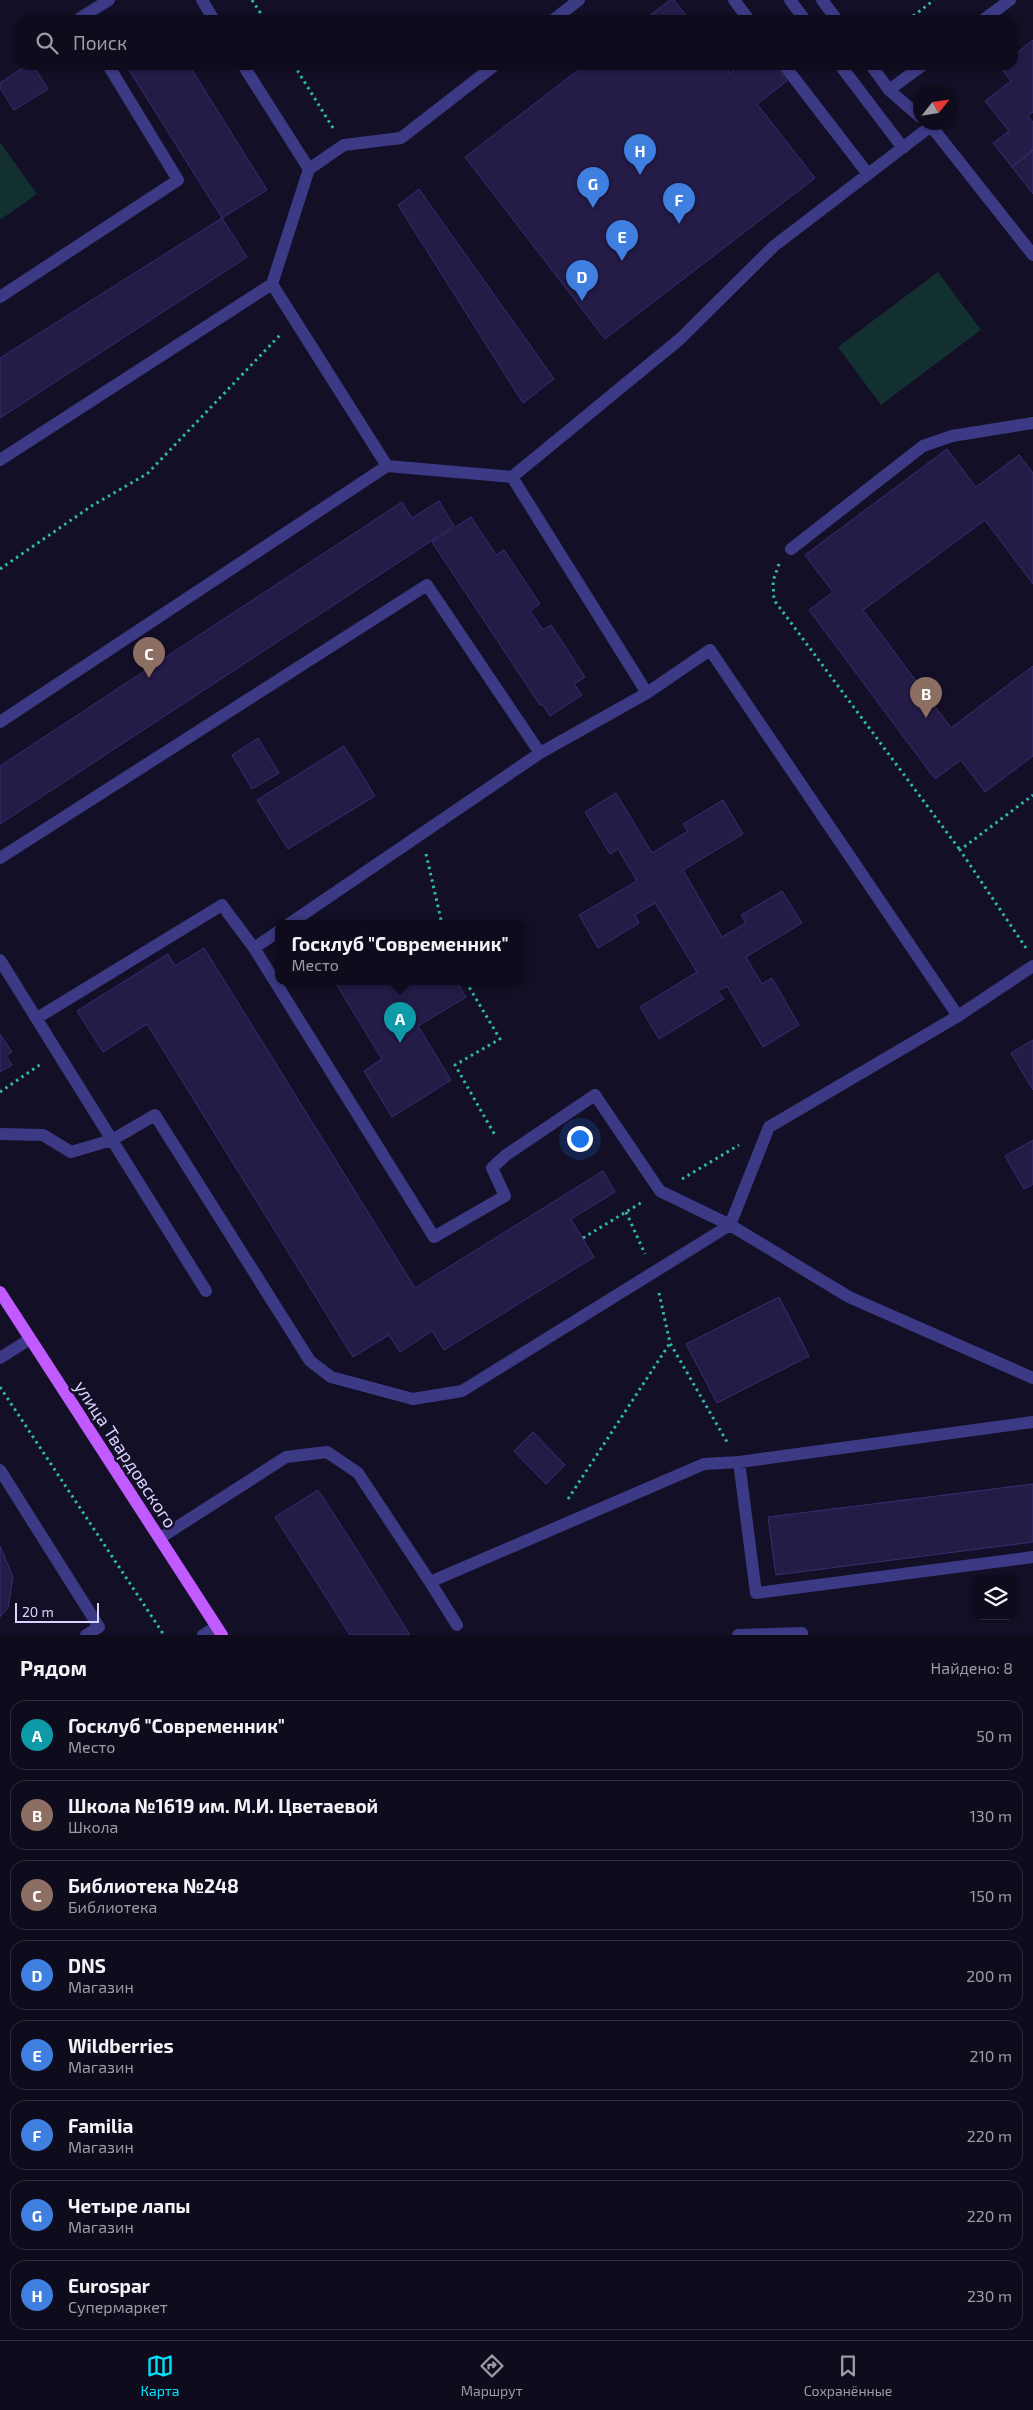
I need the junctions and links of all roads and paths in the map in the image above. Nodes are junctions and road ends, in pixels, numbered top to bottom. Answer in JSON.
{"nodes":[{"id":1,"x":108,"y":0,"type":"edge"},
{"id":2,"x":202,"y":0,"type":"edge"},
{"id":3,"x":252,"y":0,"type":"edge"},
{"id":4,"x":579,"y":0,"type":"edge"},
{"id":5,"x":734,"y":0,"type":"edge"},
{"id":6,"x":790,"y":0,"type":"edge"},
{"id":7,"x":822,"y":0,"type":"edge"},
{"id":8,"x":934,"y":0,"type":"edge"},
{"id":9,"x":1010,"y":0,"type":"edge"},
{"id":10,"x":85,"y":15,"type":"edge"},
{"id":11,"x":211,"y":15,"type":"edge"},
{"id":12,"x":262,"y":15,"type":"edge"},
{"id":13,"x":560,"y":15,"type":"edge"},
{"id":14,"x":745,"y":15,"type":"edge"},
{"id":15,"x":801,"y":15,"type":"edge"},
{"id":16,"x":833,"y":15,"type":"edge"},
{"id":17,"x":914,"y":15,"type":"edge"},
{"id":18,"x":990,"y":15,"type":"edge"},
{"id":19,"x":111,"y":70,"type":"edge"},
{"id":20,"x":246,"y":70,"type":"edge"},
{"id":21,"x":297,"y":70,"type":"edge"},
{"id":22,"x":489,"y":70,"type":"edge"},
{"id":23,"x":788,"y":70,"type":"edge"},
{"id":24,"x":844,"y":70,"type":"edge"},
{"id":25,"x":875,"y":70,"type":"edge"},
{"id":26,"x":916,"y":70,"type":"edge"},
{"id":27,"x":889,"y":90,"type":"junction"},
{"id":28,"x":913,"y":111,"type":"edge"},
{"id":29,"x":922,"y":130,"type":"edge"},
{"id":30,"x":934,"y":130,"type":"edge"},
{"id":31,"x":344,"y":145,"type":"junction"},
{"id":32,"x":903,"y":148,"type":"junction"},
{"id":33,"x":309,"y":169,"type":"junction"},
{"id":34,"x":868,"y":174,"type":"junction"},
{"id":35,"x":1033,"y":256,"type":"edge"},
{"id":36,"x":272,"y":284,"type":"junction"},
{"id":37,"x":0,"y":297,"type":"edge"},
{"id":38,"x":294,"y":320,"type":"junction"},
{"id":39,"x":1033,"y":423,"type":"edge"},
{"id":40,"x":0,"y":460,"type":"edge"},
{"id":41,"x":387,"y":466,"type":"junction"},
{"id":42,"x":512,"y":477,"type":"junction"},
{"id":43,"x":790,"y":549,"type":"joint"},
{"id":44,"x":0,"y":569,"type":"edge"},
{"id":45,"x":647,"y":693,"type":"junction"},
{"id":46,"x":0,"y":722,"type":"edge"},
{"id":47,"x":540,"y":754,"type":"junction"},
{"id":48,"x":1033,"y":795,"type":"edge"},
{"id":49,"x":422,"y":834,"type":"junction"},
{"id":50,"x":960,"y":850,"type":"junction"},
{"id":51,"x":0,"y":858,"type":"edge"},
{"id":52,"x":295,"y":920,"type":"edge"},
{"id":53,"x":441,"y":920,"type":"edge"},
{"id":54,"x":275,"y":934,"type":"edge"},
{"id":55,"x":254,"y":948,"type":"junction"},
{"id":56,"x":1029,"y":953,"type":"dead end"},
{"id":57,"x":0,"y":960,"type":"edge"},
{"id":58,"x":1033,"y":966,"type":"edge"},
{"id":59,"x":275,"y":982,"type":"edge"},
{"id":60,"x":277,"y":985,"type":"edge"},
{"id":61,"x":468,"y":985,"type":"edge"},
{"id":62,"x":958,"y":1016,"type":"junction"},
{"id":63,"x":37,"y":1018,"type":"junction"},
{"id":64,"x":58,"y":1053,"type":"junction"},
{"id":65,"x":0,"y":1092,"type":"edge"},
{"id":66,"x":769,"y":1127,"type":"junction"},
{"id":67,"x":0,"y":1134,"type":"edge"},
{"id":68,"x":112,"y":1140,"type":"junction"},
{"id":69,"x":506,"y":1155,"type":"junction"},
{"id":70,"x":660,"y":1191,"type":"junction"},
{"id":71,"x":626,"y":1212,"type":"junction"},
{"id":72,"x":730,"y":1225,"type":"junction"},
{"id":73,"x":582,"y":1238,"type":"dead end"},
{"id":74,"x":654,"y":1273,"type":"junction"},
{"id":75,"x":206,"y":1291,"type":"dead end"},
{"id":76,"x":0,"y":1292,"type":"edge"},
{"id":77,"x":30,"y":1339,"type":"junction"},
{"id":78,"x":670,"y":1343,"type":"junction"},
{"id":79,"x":0,"y":1358,"type":"edge"},
{"id":80,"x":1033,"y":1378,"type":"edge"},
{"id":81,"x":0,"y":1388,"type":"edge"},
{"id":82,"x":1033,"y":1422,"type":"edge"},
{"id":83,"x":739,"y":1462,"type":"junction"},
{"id":84,"x":0,"y":1470,"type":"edge"},
{"id":85,"x":547,"y":1532,"type":"junction"},
{"id":86,"x":160,"y":1538,"type":"junction"},
{"id":87,"x":1033,"y":1557,"type":"edge"},
{"id":88,"x":430,"y":1582,"type":"junction"},
{"id":89,"x":457,"y":1625,"type":"dead end"},
{"id":90,"x":219,"y":1631,"type":"edge"},
{"id":91,"x":86,"y":1635,"type":"edge"},
{"id":92,"x":164,"y":1635,"type":"edge"},
{"id":93,"x":203,"y":1635,"type":"edge"},
{"id":94,"x":738,"y":1635,"type":"edge"},
{"id":95,"x":802,"y":1635,"type":"edge"}],
"edges":[{"from":1,"to":10,"type":"lane"},
{"from":2,"to":11,"type":"lane"},
{"from":3,"to":12,"type":"path"},
{"from":4,"to":13,"type":"lane"},
{"from":5,"to":14,"type":"lane"},
{"from":6,"to":15,"type":"lane"},
{"from":7,"to":16,"type":"lane"},
{"from":8,"to":17,"type":"path"},
{"from":9,"to":18,"type":"lane"},
{"from":19,"to":37,"type":"lane"},
{"from":20,"to":33,"type":"lane"},
{"from":21,"to":31,"type":"path"},
{"from":22,"to":31,"type":"lane"},
{"from":23,"to":34,"type":"lane"},
{"from":24,"to":32,"type":"lane"},
{"from":25,"to":27,"type":"lane"},
{"from":26,"to":27,"type":"lane"},
{"from":27,"to":28,"type":"lane"},
{"from":29,"to":32,"type":"lane"},
{"from":30,"to":35,"type":"lane"},
{"from":31,"to":33,"type":"lane"},
{"from":32,"to":34,"type":"lane"},
{"from":33,"to":36,"type":"lane"},
{"from":34,"to":42,"type":"lane"},
{"from":36,"to":38,"type":"lane"},
{"from":36,"to":40,"type":"lane"},
{"from":38,"to":41,"type":"lane"},
{"from":38,"to":44,"type":"path"},
{"from":39,"to":43,"type":"lane"},
{"from":41,"to":42,"type":"lane"},
{"from":41,"to":46,"type":"lane"},
{"from":42,"to":45,"type":"lane"},
{"from":43,"to":50,"type":"path"},
{"from":45,"to":47,"type":"lane"},
{"from":45,"to":62,"type":"lane"},
{"from":47,"to":49,"type":"lane"},
{"from":47,"to":51,"type":"lane"},
{"from":48,"to":50,"type":"path"},
{"from":49,"to":52,"type":"lane"},
{"from":49,"to":53,"type":"path"},
{"from":50,"to":56,"type":"path"},
{"from":54,"to":55,"type":"lane"},
{"from":55,"to":59,"type":"lane"},
{"from":55,"to":63,"type":"lane"},
{"from":57,"to":63,"type":"lane"},
{"from":58,"to":62,"type":"lane"},
{"from":60,"to":69,"type":"lane"},
{"from":61,"to":69,"type":"path"},
{"from":62,"to":66,"type":"lane"},
{"from":63,"to":64,"type":"lane"},
{"from":64,"to":65,"type":"path"},
{"from":64,"to":68,"type":"lane"},
{"from":66,"to":70,"type":"path"},
{"from":66,"to":72,"type":"lane"},
{"from":67,"to":68,"type":"lane"},
{"from":68,"to":74,"type":"lane"},
{"from":68,"to":75,"type":"lane"},
{"from":69,"to":70,"type":"lane"},
{"from":70,"to":71,"type":"path"},
{"from":70,"to":72,"type":"lane"},
{"from":71,"to":73,"type":"path"},
{"from":71,"to":74,"type":"path"},
{"from":72,"to":74,"type":"lane"},
{"from":72,"to":80,"type":"lane"},
{"from":74,"to":78,"type":"path"},
{"from":76,"to":77,"type":"main road","name":"улица Твардовского"},
{"from":77,"to":79,"type":"lane"},
{"from":77,"to":86,"type":"main road","name":"улица Твардовского"},
{"from":78,"to":83,"type":"path"},
{"from":78,"to":85,"type":"path"},
{"from":81,"to":92,"type":"path"},
{"from":82,"to":83,"type":"lane"},
{"from":83,"to":85,"type":"lane"},
{"from":83,"to":87,"type":"lane"},
{"from":84,"to":91,"type":"lane"},
{"from":85,"to":88,"type":"lane"},
{"from":86,"to":88,"type":"lane"},
{"from":86,"to":90,"type":"main road","name":"улица Твардовского"},
{"from":88,"to":89,"type":"lane"},
{"from":90,"to":93,"type":"lane"},
{"from":94,"to":95,"type":"lane"}]}
